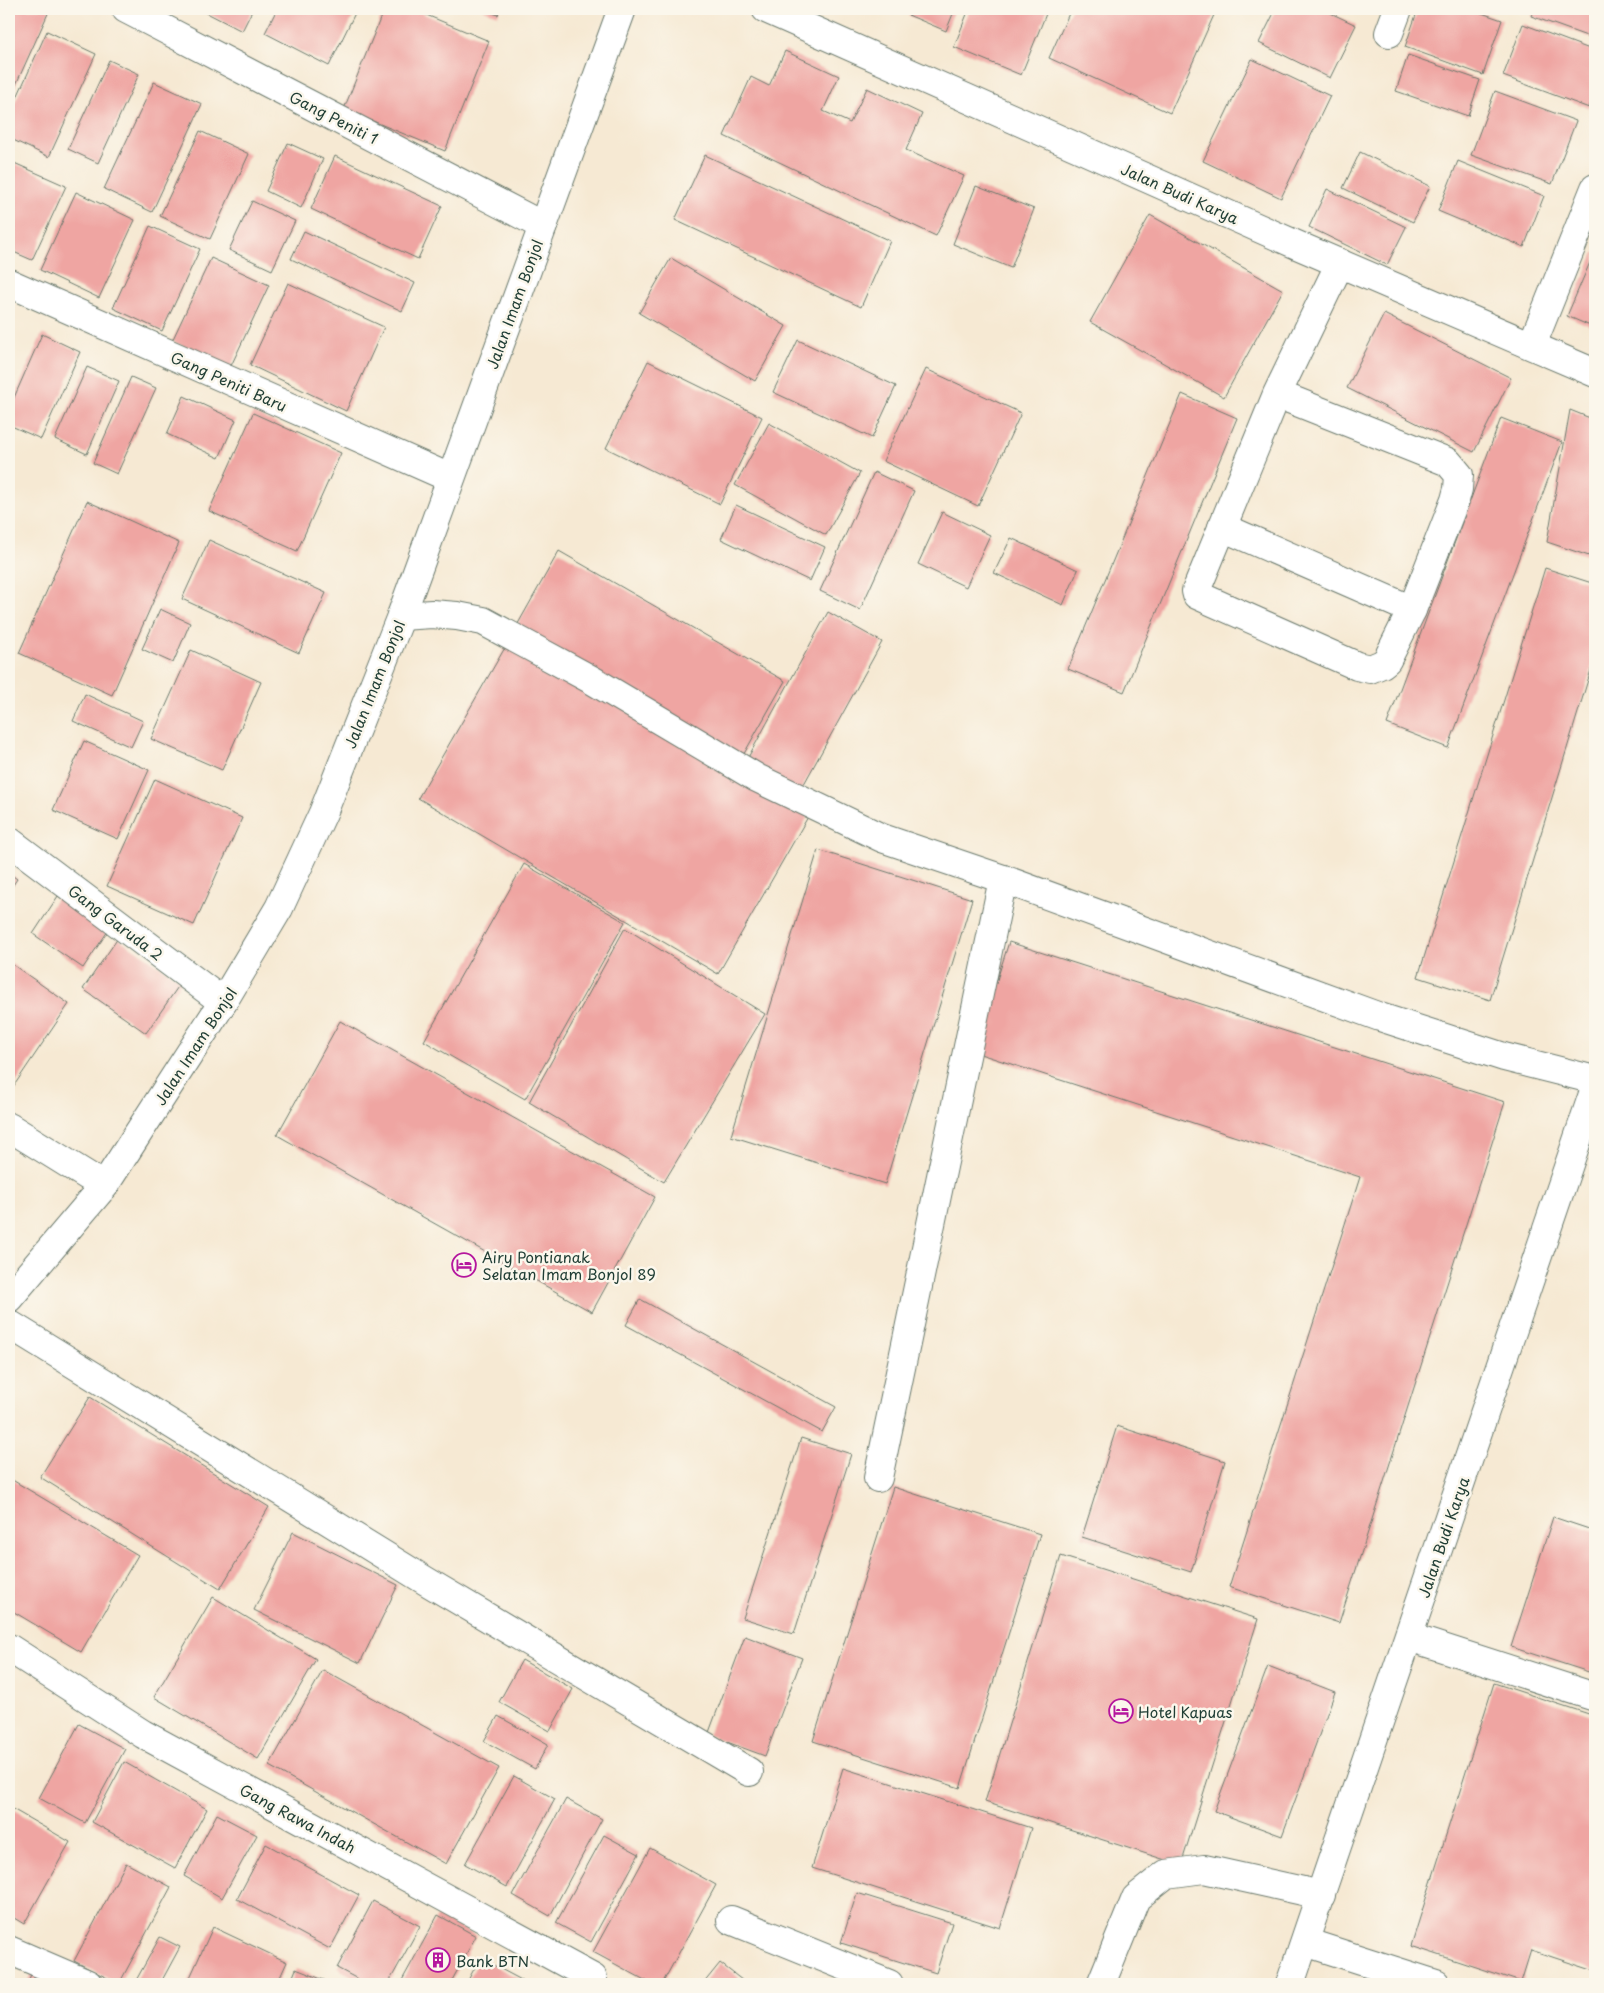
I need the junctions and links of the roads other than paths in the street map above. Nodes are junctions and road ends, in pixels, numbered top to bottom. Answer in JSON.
{"nodes":[{"id":1,"x":126,"y":9,"type":"edge"},
{"id":2,"x":622,"y":9,"type":"edge"},
{"id":3,"x":766,"y":9,"type":"edge"},
{"id":4,"x":1595,"y":188,"type":"edge"},
{"id":5,"x":543,"y":226,"type":"junction"},
{"id":6,"x":1340,"y":263,"type":"junction"},
{"id":7,"x":9,"y":283,"type":"edge"},
{"id":8,"x":1532,"y":345,"type":"junction"},
{"id":9,"x":1595,"y":373,"type":"edge"},
{"id":10,"x":1277,"y":394,"type":"junction"},
{"id":11,"x":450,"y":478,"type":"junction"},
{"id":12,"x":1222,"y":526,"type":"junction"},
{"id":13,"x":1412,"y":610,"type":"junction"},
{"id":14,"x":401,"y":616,"type":"junction"},
{"id":15,"x":9,"y":841,"type":"edge"},
{"id":16,"x":1003,"y":879,"type":"junction"},
{"id":17,"x":223,"y":1002,"type":"junction"},
{"id":18,"x":1595,"y":1080,"type":"edge"},
{"id":19,"x":1595,"y":1088,"type":"edge"},
{"id":20,"x":9,"y":1127,"type":"edge"},
{"id":21,"x":104,"y":1186,"type":"junction"},
{"id":22,"x":9,"y":1298,"type":"edge"},
{"id":23,"x":9,"y":1324,"type":"edge"},
{"id":24,"x":878,"y":1478,"type":"dead end"},
{"id":25,"x":1409,"y":1637,"type":"junction"},
{"id":26,"x":9,"y":1648,"type":"edge"},
{"id":27,"x":1595,"y":1697,"type":"edge"},
{"id":28,"x":749,"y":1772,"type":"dead end"},
{"id":29,"x":1321,"y":1895,"type":"junction"},
{"id":30,"x":732,"y":1920,"type":"dead end"},
{"id":31,"x":1305,"y":1942,"type":"junction"},
{"id":32,"x":9,"y":1950,"type":"edge"},
{"id":33,"x":593,"y":1978,"type":"dead end"},
{"id":34,"x":88,"y":1984,"type":"edge"},
{"id":35,"x":889,"y":1984,"type":"edge"},
{"id":36,"x":1101,"y":1984,"type":"edge"},
{"id":37,"x":1290,"y":1984,"type":"edge"},
{"id":38,"x":1436,"y":1984,"type":"edge"}],
"edges":[{"from":1,"to":5,"type":"street","name":"Gang Peniti 1"},
{"from":2,"to":5,"type":"street","name":"Jalan Imam Bonjol"},
{"from":3,"to":6,"type":"street","name":"Jalan Budi Karya"},
{"from":4,"to":8,"type":"street"},
{"from":5,"to":11,"type":"street","name":"Jalan Imam Bonjol"},
{"from":6,"to":8,"type":"street","name":"Jalan Budi Karya"},
{"from":6,"to":10,"type":"street"},
{"from":7,"to":11,"type":"street","name":"Gang Peniti Baru"},
{"from":8,"to":9,"type":"street","name":"Jalan Budi Karya"},
{"from":10,"to":12,"type":"street"},
{"from":10,"to":13,"type":"street"},
{"from":11,"to":14,"type":"street","name":"Jalan Imam Bonjol"},
{"from":12,"to":13,"type":"street"},
{"from":12,"to":13,"type":"street"},
{"from":14,"to":16,"type":"street"},
{"from":14,"to":17,"type":"street","name":"Jalan Imam Bonjol"},
{"from":15,"to":17,"type":"street","name":"Gang Garuda 2"},
{"from":16,"to":18,"type":"street"},
{"from":16,"to":24,"type":"street"},
{"from":17,"to":21,"type":"street","name":"Jalan Imam Bonjol"},
{"from":19,"to":25,"type":"street","name":"Jalan Budi Karya"},
{"from":20,"to":21,"type":"street"},
{"from":21,"to":22,"type":"street","name":"Jalan Imam Bonjol"},
{"from":23,"to":28,"type":"street"},
{"from":25,"to":27,"type":"street"},
{"from":25,"to":29,"type":"street","name":"Jalan Budi Karya"},
{"from":26,"to":33,"type":"street","name":"Gang Rawa Indah"},
{"from":29,"to":31,"type":"street","name":"Jalan Budi Karya"},
{"from":29,"to":36,"type":"street"},
{"from":30,"to":35,"type":"street"},
{"from":31,"to":37,"type":"street","name":"Jalan Budi Karya"},
{"from":31,"to":38,"type":"street"},
{"from":32,"to":34,"type":"street"}]}
